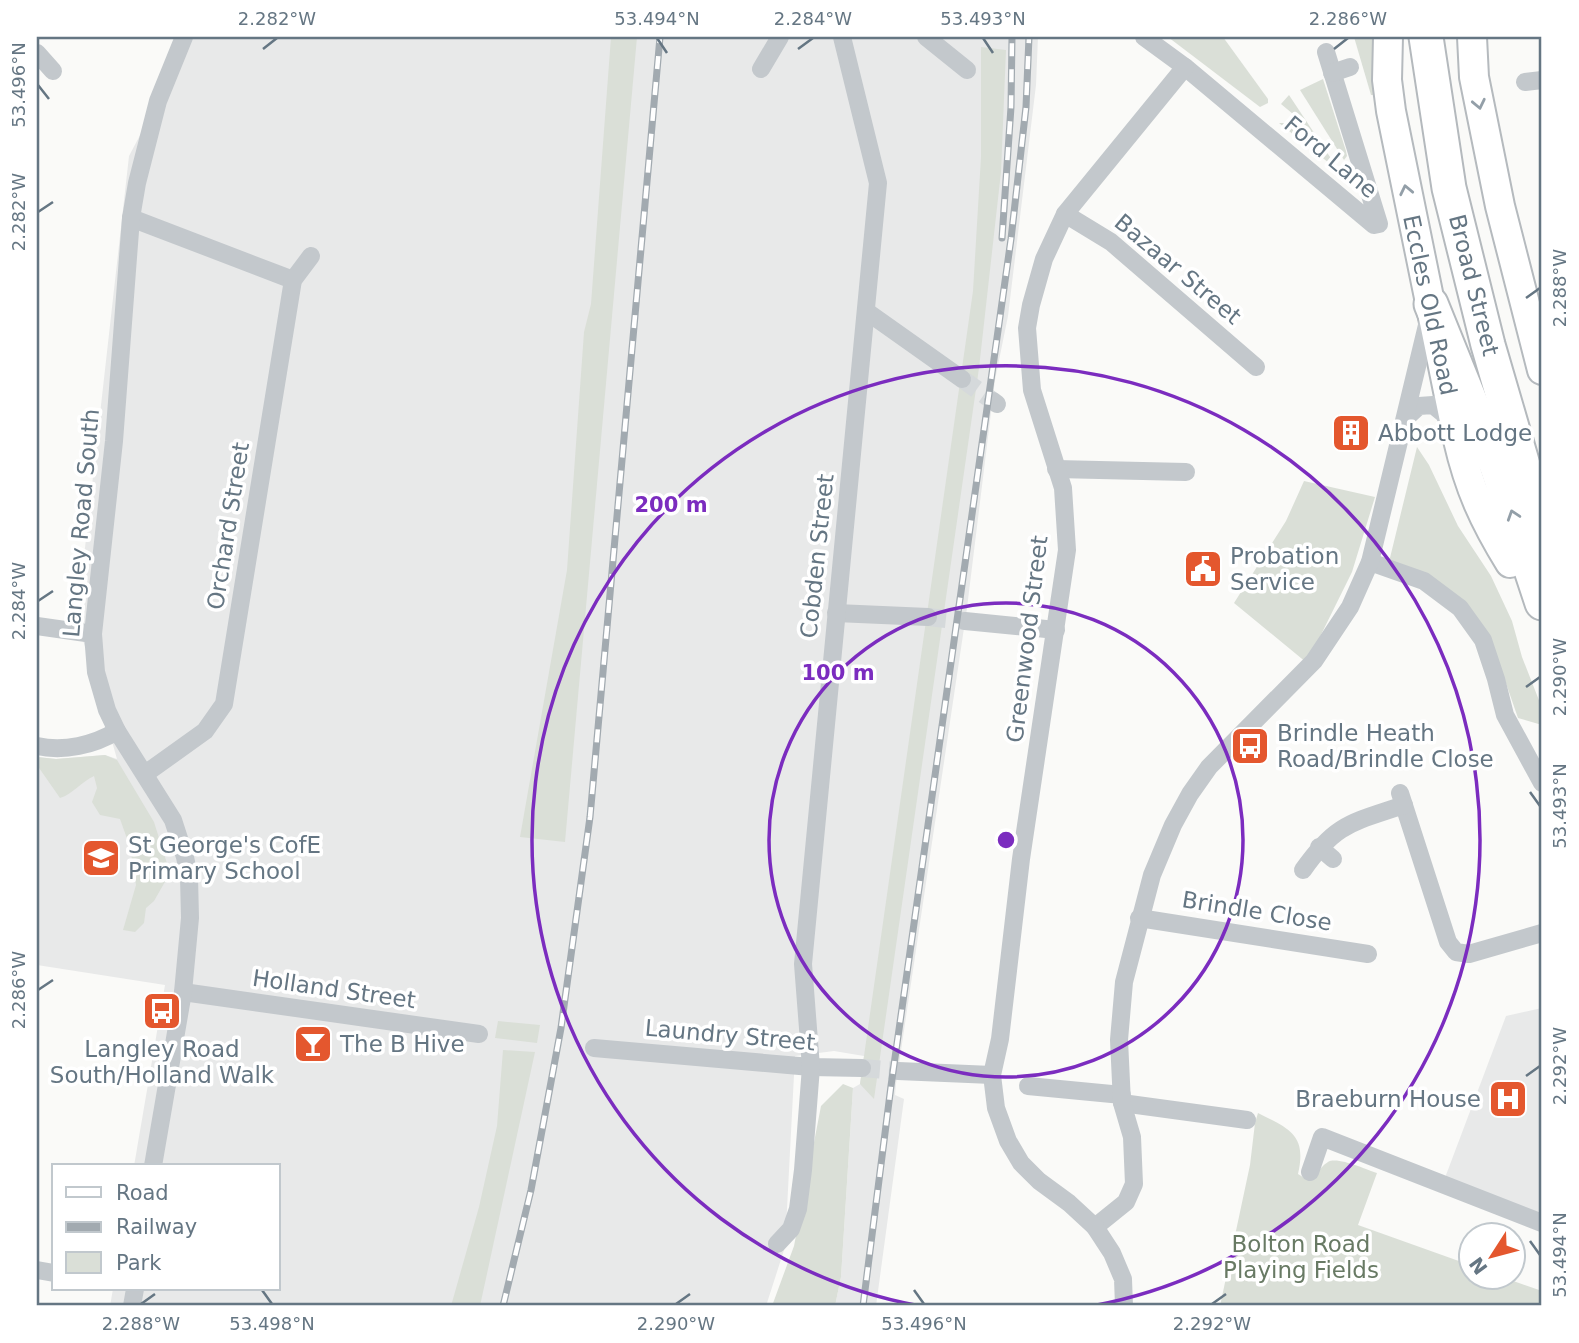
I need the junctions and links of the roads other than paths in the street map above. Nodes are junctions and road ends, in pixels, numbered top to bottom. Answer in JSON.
{"nodes":[{"id":1,"x":184,"y":37,"type":"edge"},
{"id":2,"x":780,"y":37,"type":"edge"},
{"id":3,"x":842,"y":37,"type":"edge"},
{"id":4,"x":926,"y":37,"type":"edge"},
{"id":5,"x":1144,"y":37,"type":"edge"},
{"id":6,"x":1388,"y":37,"type":"edge"},
{"id":7,"x":1426,"y":37,"type":"edge"},
{"id":8,"x":1448,"y":37,"type":"edge"},
{"id":9,"x":1472,"y":37,"type":"edge"},
{"id":10,"x":1326,"y":52,"type":"dead end"},
{"id":11,"x":37,"y":53,"type":"edge"},
{"id":12,"x":1185,"y":67,"type":"junction"},
{"id":13,"x":1350,"y":67,"type":"dead end"},
{"id":14,"x":761,"y":69,"type":"dead end"},
{"id":15,"x":967,"y":70,"type":"dead end"},
{"id":16,"x":53,"y":71,"type":"dead end"},
{"id":17,"x":1332,"y":74,"type":"junction"},
{"id":18,"x":1065,"y":214,"type":"junction"},
{"id":19,"x":131,"y":218,"type":"junction"},
{"id":20,"x":311,"y":256,"type":"dead end"},
{"id":21,"x":293,"y":280,"type":"junction"},
{"id":22,"x":1431,"y":304,"type":"junction"},
{"id":23,"x":866,"y":311,"type":"junction"},
{"id":24,"x":1256,"y":367,"type":"dead end"},
{"id":25,"x":1542,"y":370,"type":"edge"},
{"id":26,"x":962,"y":379,"type":"tunnel mouth"},
{"id":27,"x":1405,"y":419,"type":"junction"},
{"id":28,"x":1458,"y":440,"type":"junction"},
{"id":29,"x":1542,"y":457,"type":"edge"},
{"id":30,"x":1056,"y":469,"type":"junction"},
{"id":31,"x":1186,"y":472,"type":"dead end"},
{"id":32,"x":1542,"y":530,"type":"edge"},
{"id":33,"x":1370,"y":562,"type":"junction"},
{"id":34,"x":1510,"y":563,"type":"dead end"},
{"id":35,"x":1542,"y":603,"type":"edge"},
{"id":36,"x":836,"y":613,"type":"junction"},
{"id":37,"x":928,"y":617,"type":"tunnel mouth"},
{"id":38,"x":965,"y":621,"type":"tunnel mouth"},
{"id":39,"x":37,"y":626,"type":"edge"},
{"id":40,"x":1056,"y":630,"type":"junction"},
{"id":41,"x":93,"y":634,"type":"junction"},
{"id":42,"x":117,"y":731,"type":"junction"},
{"id":43,"x":37,"y":746,"type":"edge"},
{"id":44,"x":145,"y":774,"type":"junction"},
{"id":45,"x":1542,"y":783,"type":"edge"},
{"id":46,"x":1319,"y":847,"type":"junction"},
{"id":47,"x":1333,"y":859,"type":"dead end"},
{"id":48,"x":1303,"y":870,"type":"dead end"},
{"id":49,"x":1139,"y":918,"type":"junction"},
{"id":50,"x":1542,"y":933,"type":"edge"},
{"id":51,"x":1368,"y":954,"type":"dead end"},
{"id":52,"x":183,"y":992,"type":"junction"},
{"id":53,"x":479,"y":1034,"type":"dead end"},
{"id":54,"x":594,"y":1048,"type":"dead end"},
{"id":55,"x":811,"y":1066,"type":"junction"},
{"id":56,"x":862,"y":1068,"type":"tunnel mouth"},
{"id":57,"x":898,"y":1071,"type":"tunnel mouth"},
{"id":58,"x":992,"y":1075,"type":"junction"},
{"id":59,"x":1032,"y":1089,"type":"dead end"},
{"id":60,"x":1122,"y":1099,"type":"junction"},
{"id":61,"x":1247,"y":1121,"type":"dead end"},
{"id":62,"x":153,"y":1164,"type":"edge"},
{"id":63,"x":1310,"y":1171,"type":"dead end"},
{"id":64,"x":1542,"y":1223,"type":"edge"},
{"id":65,"x":1095,"y":1227,"type":"junction"},
{"id":66,"x":777,"y":1244,"type":"dead end"},
{"id":67,"x":1124,"y":1306,"type":"edge"}],
"edges":[{"from":1,"to":19,"type":"street","name":"Langley Road South"},
{"from":2,"to":14,"type":"street"},
{"from":3,"to":23,"type":"street","name":"Cobden Street"},
{"from":4,"to":15,"type":"street"},
{"from":5,"to":12,"type":"street","name":"Ford Lane"},
{"from":22,"to":6,"type":"main road","name":"Eccles Old Road","one_way":true},
{"from":7,"to":32,"type":"highway","name":"Broad Street"},
{"from":8,"to":29,"type":"highway","name":"Broad Street"},
{"from":9,"to":25,"type":"main road","one_way":true},
{"from":10,"to":17,"type":"street","name":"Ford Lane"},
{"from":11,"to":16,"type":"street"},
{"from":12,"to":17,"type":"street","name":"Ford Lane"},
{"from":12,"to":18,"type":"street","name":"Greenwood Street"},
{"from":13,"to":17,"type":"street"},
{"from":18,"to":24,"type":"street","name":"Bazaar Street"},
{"from":18,"to":30,"type":"street","name":"Greenwood Street"},
{"from":19,"to":21,"type":"street"},
{"from":19,"to":41,"type":"street","name":"Langley Road South"},
{"from":20,"to":21,"type":"street","name":"Orchard Street"},
{"from":21,"to":44,"type":"street","name":"Orchard Street"},
{"from":22,"to":27,"type":"street"},
{"from":22,"to":28,"type":"main road","name":"Eccles Old Road"},
{"from":35,"to":22,"type":"highway","one_way":true},
{"from":23,"to":26,"type":"street"},
{"from":23,"to":36,"type":"street","name":"Cobden Street"},
{"from":27,"to":28,"type":"street"},
{"from":27,"to":33,"type":"street"},
{"from":28,"to":34,"type":"main road","name":"Eccles Old Road"},
{"from":30,"to":31,"type":"street"},
{"from":30,"to":40,"type":"street","name":"Greenwood Street"},
{"from":33,"to":45,"type":"street"},
{"from":33,"to":49,"type":"street"},
{"from":36,"to":37,"type":"street"},
{"from":36,"to":55,"type":"street","name":"Cobden Street"},
{"from":38,"to":40,"type":"street"},
{"from":39,"to":41,"type":"street"},
{"from":40,"to":58,"type":"street","name":"Greenwood Street"},
{"from":41,"to":42,"type":"street","name":"Langley Road South"},
{"from":42,"to":43,"type":"street"},
{"from":42,"to":44,"type":"street","name":"Langley Road South"},
{"from":44,"to":52,"type":"street","name":"Langley Road South"},
{"from":46,"to":47,"type":"street"},
{"from":46,"to":48,"type":"street"},
{"from":46,"to":50,"type":"street"},
{"from":49,"to":51,"type":"street","name":"Brindle Close"},
{"from":49,"to":60,"type":"street"},
{"from":52,"to":53,"type":"street","name":"Holland Street"},
{"from":52,"to":62,"type":"street","name":"Langley Road South"},
{"from":54,"to":55,"type":"street","name":"Laundry Street"},
{"from":55,"to":56,"type":"street","name":"Laundry Street"},
{"from":55,"to":66,"type":"street","name":"Cobden Street"},
{"from":57,"to":58,"type":"street"},
{"from":58,"to":65,"type":"street","name":"Greenwood Street"},
{"from":59,"to":60,"type":"street"},
{"from":60,"to":61,"type":"street"},
{"from":60,"to":65,"type":"street"},
{"from":63,"to":64,"type":"street"},
{"from":65,"to":67,"type":"street","name":"Greenwood Street"}]}
